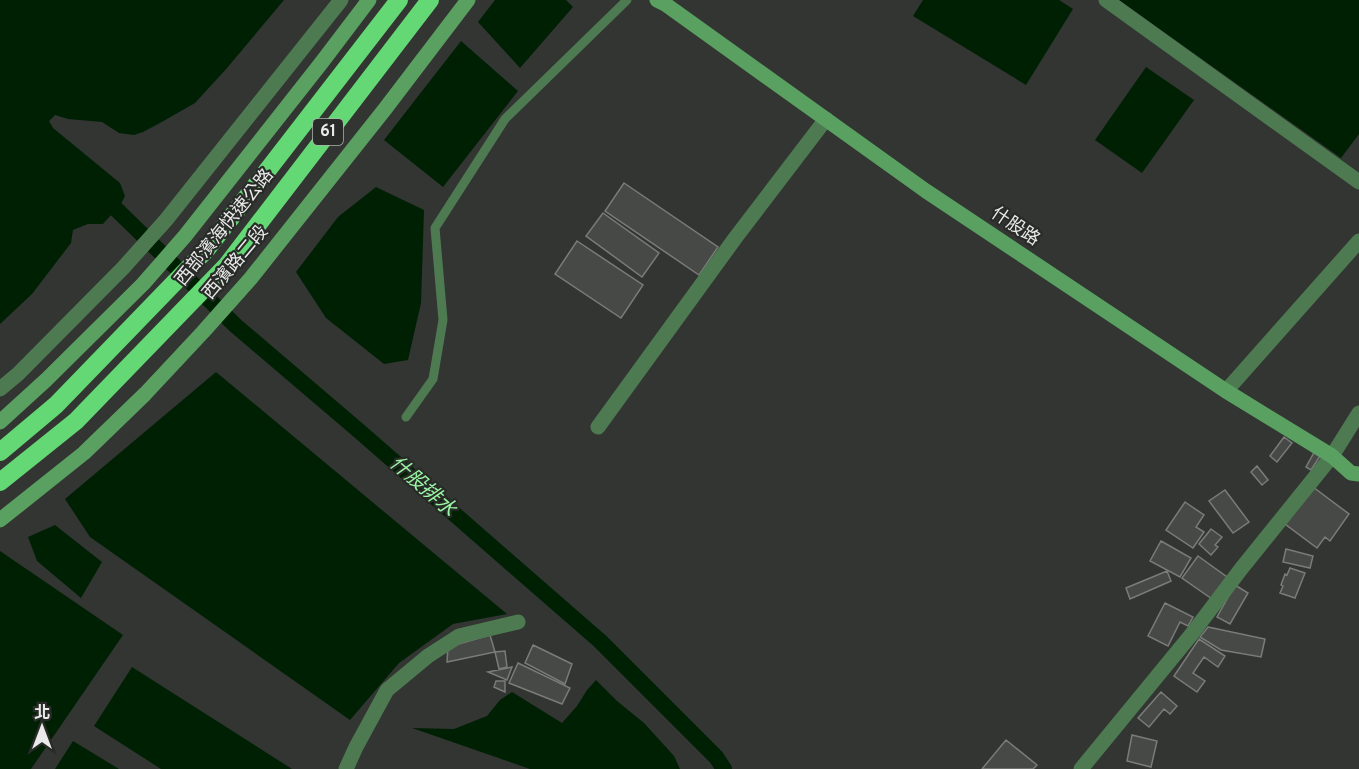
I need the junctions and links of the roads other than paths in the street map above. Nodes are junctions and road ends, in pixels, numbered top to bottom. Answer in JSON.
{"nodes":[{"id":1,"x":341,"y":0,"type":"edge"},
{"id":2,"x":369,"y":0,"type":"edge"},
{"id":3,"x":399,"y":0,"type":"edge"},
{"id":4,"x":430,"y":0,"type":"edge"},
{"id":5,"x":468,"y":0,"type":"edge"},
{"id":6,"x":627,"y":0,"type":"edge"},
{"id":7,"x":1106,"y":0,"type":"edge"},
{"id":8,"x":663,"y":1,"type":"edge"},
{"id":9,"x":826,"y":119,"type":"junction"},
{"id":10,"x":1359,"y":182,"type":"edge"},
{"id":11,"x":1359,"y":241,"type":"edge"},
{"id":12,"x":0,"y":389,"type":"edge"},
{"id":13,"x":1226,"y":391,"type":"junction"},
{"id":14,"x":1359,"y":413,"type":"edge"},
{"id":15,"x":406,"y":417,"type":"dead end"},
{"id":16,"x":0,"y":422,"type":"edge"},
{"id":17,"x":598,"y":428,"type":"dead end"},
{"id":18,"x":0,"y":452,"type":"edge"},
{"id":19,"x":1332,"y":456,"type":"junction"},
{"id":20,"x":1359,"y":474,"type":"edge"},
{"id":21,"x":0,"y":482,"type":"edge"},
{"id":22,"x":0,"y":520,"type":"edge"},
{"id":23,"x":518,"y":622,"type":"dead end"},
{"id":24,"x":346,"y":769,"type":"edge"},
{"id":25,"x":1081,"y":769,"type":"edge"}],
"edges":[{"from":1,"to":12,"type":"street"},
{"from":2,"to":16,"type":"street"},
{"from":3,"to":18,"type":"highway","name":"西部濱海快速公路","number":"61"},
{"from":4,"to":21,"type":"highway","name":"西部濱海快速公路","number":"61"},
{"from":5,"to":22,"type":"street","name":"西濱路二段"},
{"from":6,"to":15,"type":"lane"},
{"from":7,"to":10,"type":"street"},
{"from":8,"to":9,"type":"street","name":"什股路"},
{"from":9,"to":13,"type":"street","name":"什股路"},
{"from":9,"to":17,"type":"street"},
{"from":11,"to":13,"type":"street"},
{"from":13,"to":19,"type":"street","name":"什股路"},
{"from":14,"to":19,"type":"street"},
{"from":19,"to":20,"type":"street","name":"什股路"},
{"from":19,"to":25,"type":"street"},
{"from":23,"to":24,"type":"street"}]}
